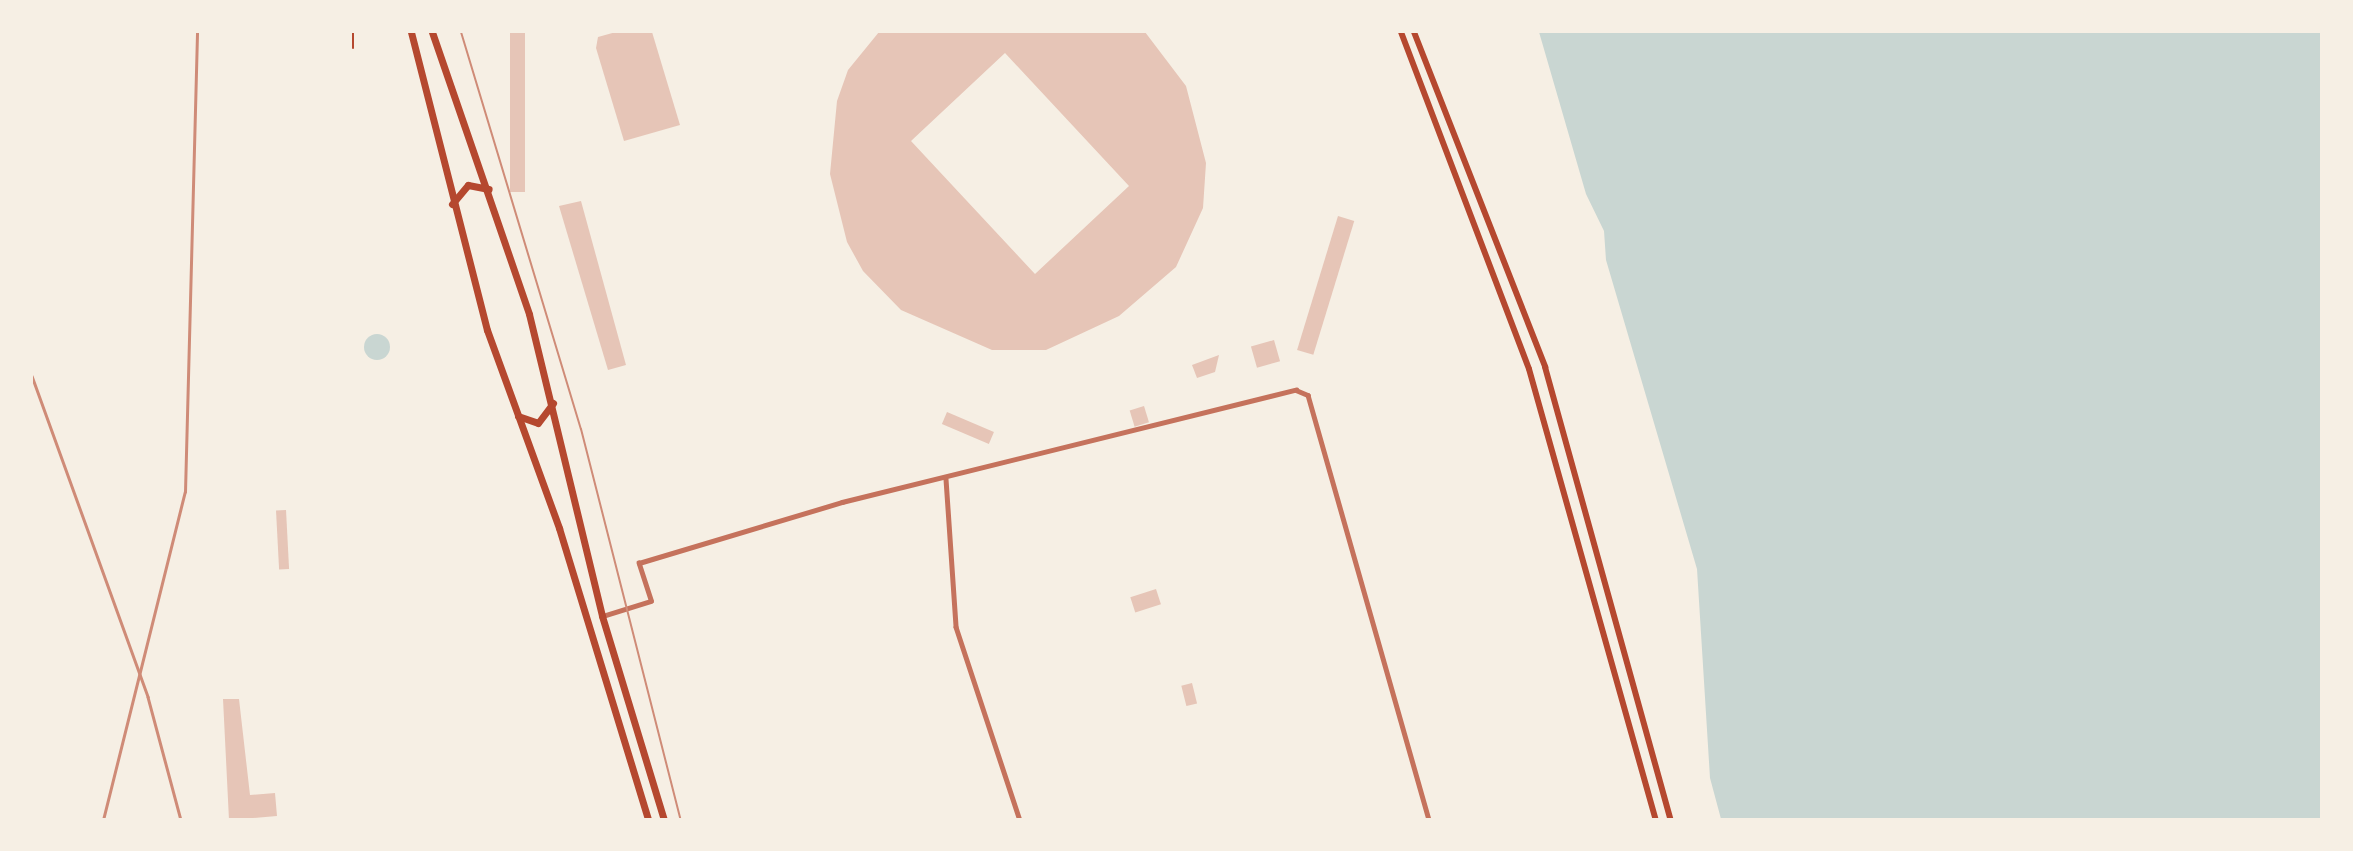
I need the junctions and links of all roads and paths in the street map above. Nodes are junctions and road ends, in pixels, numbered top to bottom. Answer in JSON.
{"nodes":[{"id":1,"x":353,"y":32,"type":"edge"},
{"id":2,"x":411,"y":32,"type":"edge"},
{"id":3,"x":432,"y":32,"type":"edge"},
{"id":4,"x":1401,"y":32,"type":"edge"},
{"id":5,"x":1413,"y":32,"type":"edge"},
{"id":6,"x":353,"y":48,"type":"dead end"},
{"id":7,"x":490,"y":190,"type":"junction"},
{"id":8,"x":452,"y":204,"type":"junction"},
{"id":9,"x":554,"y":402,"type":"junction"},
{"id":10,"x":517,"y":416,"type":"junction"},
{"id":11,"x":946,"y":479,"type":"junction"},
{"id":12,"x":602,"y":616,"type":"junction"},
{"id":13,"x":648,"y":820,"type":"edge"},
{"id":14,"x":664,"y":820,"type":"edge"},
{"id":15,"x":1020,"y":820,"type":"edge"},
{"id":16,"x":1429,"y":820,"type":"edge"},
{"id":17,"x":1656,"y":820,"type":"edge"},
{"id":18,"x":1671,"y":820,"type":"edge"}],
"edges":[{"from":1,"to":6,"type":"path"},
{"from":2,"to":8,"type":"main road"},
{"from":3,"to":7,"type":"main road"},
{"from":4,"to":17,"type":"main road"},
{"from":5,"to":18,"type":"main road"},
{"from":7,"to":8,"type":"main road"},
{"from":7,"to":9,"type":"main road"},
{"from":8,"to":10,"type":"main road"},
{"from":9,"to":10,"type":"main road"},
{"from":9,"to":12,"type":"main road"},
{"from":10,"to":13,"type":"main road"},
{"from":11,"to":12,"type":"street"},
{"from":11,"to":15,"type":"street"},
{"from":11,"to":16,"type":"street"},
{"from":12,"to":14,"type":"main road"}]}
